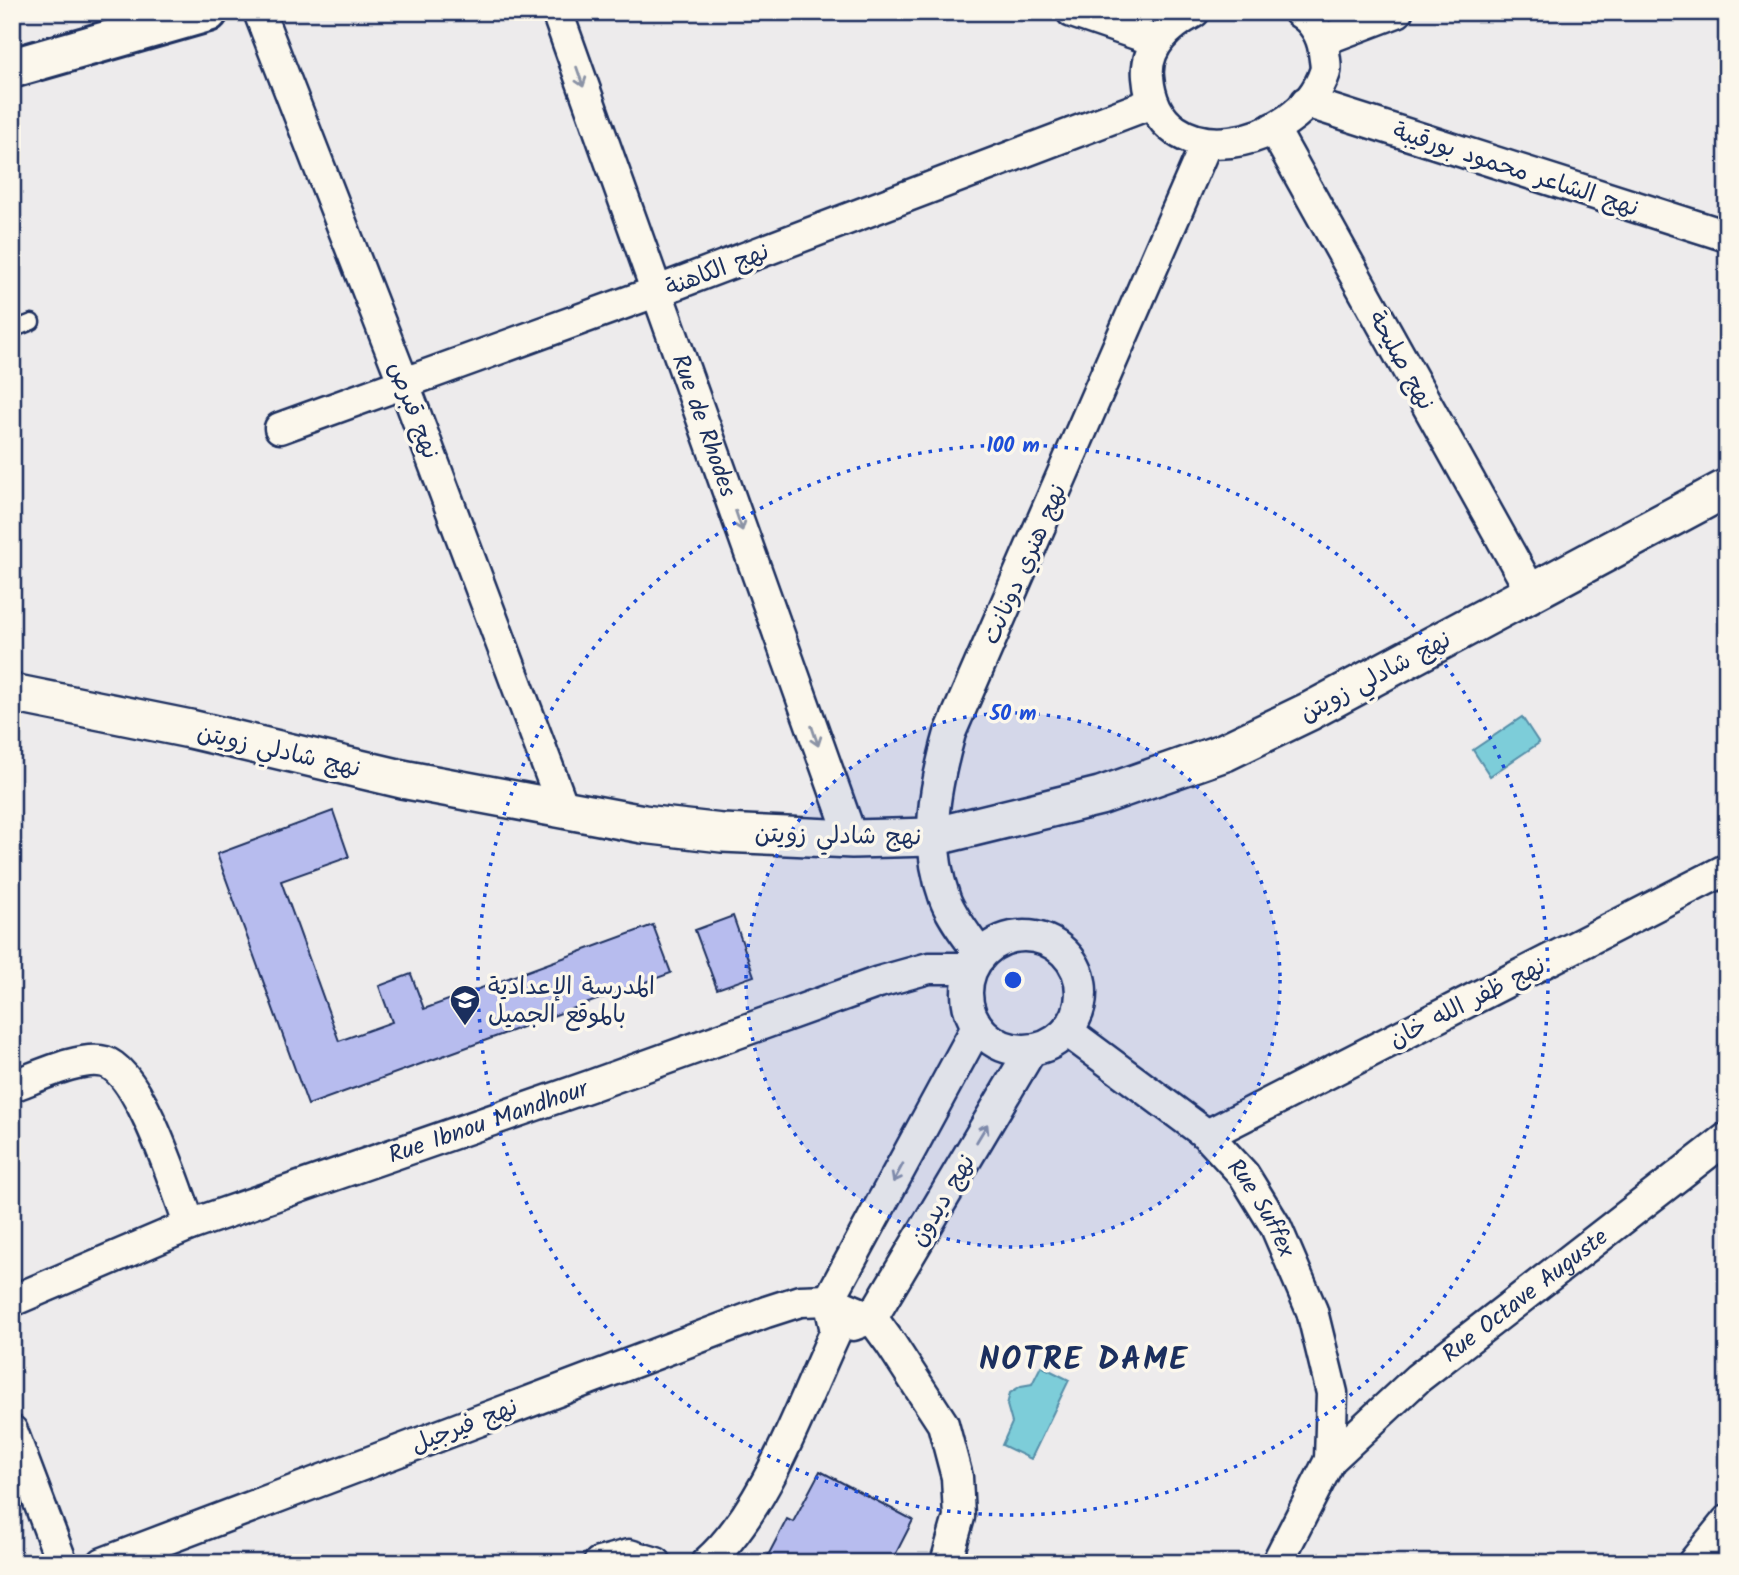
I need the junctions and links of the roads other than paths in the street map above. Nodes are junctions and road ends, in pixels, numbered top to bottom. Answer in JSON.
{"nodes":[{"id":1,"x":258,"y":12,"type":"edge"},
{"id":2,"x":557,"y":12,"type":"edge"},
{"id":3,"x":1072,"y":12,"type":"edge"},
{"id":4,"x":1194,"y":12,"type":"edge"},
{"id":5,"x":1299,"y":12,"type":"edge"},
{"id":6,"x":1396,"y":12,"type":"edge"},
{"id":7,"x":191,"y":15,"type":"edge"},
{"id":8,"x":1322,"y":40,"type":"junction"},
{"id":9,"x":1157,"y":41,"type":"junction"},
{"id":10,"x":12,"y":68,"type":"edge"},
{"id":11,"x":1306,"y":102,"type":"junction"},
{"id":12,"x":1152,"y":103,"type":"junction"},
{"id":13,"x":1273,"y":128,"type":"junction"},
{"id":14,"x":1206,"y":144,"type":"junction"},
{"id":15,"x":1727,"y":236,"type":"edge"},
{"id":16,"x":658,"y":291,"type":"junction"},
{"id":17,"x":32,"y":322,"type":"dead end"},
{"id":18,"x":12,"y":330,"type":"edge"},
{"id":19,"x":404,"y":384,"type":"junction"},
{"id":20,"x":280,"y":428,"type":"dead end"},
{"id":21,"x":1727,"y":488,"type":"edge"},
{"id":22,"x":1532,"y":593,"type":"junction"},
{"id":23,"x":12,"y":693,"type":"edge"},
{"id":24,"x":564,"y":810,"type":"junction"},
{"id":25,"x":932,"y":837,"type":"junction"},
{"id":26,"x":852,"y":839,"type":"junction"},
{"id":27,"x":1727,"y":869,"type":"edge"},
{"id":28,"x":976,"y":961,"type":"junction"},
{"id":29,"x":977,"y":1027,"type":"junction"},
{"id":30,"x":1067,"y":1031,"type":"junction"},
{"id":31,"x":1031,"y":1050,"type":"junction"},
{"id":32,"x":12,"y":1086,"type":"edge"},
{"id":33,"x":1207,"y":1135,"type":"junction"},
{"id":34,"x":1727,"y":1138,"type":"edge"},
{"id":35,"x":190,"y":1225,"type":"junction"},
{"id":36,"x":829,"y":1300,"type":"junction"},
{"id":37,"x":12,"y":1301,"type":"edge"},
{"id":38,"x":872,"y":1318,"type":"junction"},
{"id":39,"x":836,"y":1331,"type":"junction"},
{"id":40,"x":12,"y":1431,"type":"edge"},
{"id":41,"x":1329,"y":1460,"type":"junction"},
{"id":42,"x":1727,"y":1521,"type":"edge"},
{"id":43,"x":62,"y":1563,"type":"edge"},
{"id":44,"x":103,"y":1563,"type":"edge"},
{"id":45,"x":598,"y":1563,"type":"edge"},
{"id":46,"x":656,"y":1563,"type":"edge"},
{"id":47,"x":706,"y":1563,"type":"edge"},
{"id":48,"x":946,"y":1563,"type":"edge"},
{"id":49,"x":1277,"y":1563,"type":"edge"},
{"id":50,"x":1693,"y":1563,"type":"edge"}],
"edges":[{"from":1,"to":19,"type":"street","name":"نهج قبرص"},
{"from":2,"to":16,"type":"street","name":"Rue de Rhodes","one_way":true},
{"from":3,"to":9,"type":"street"},
{"from":4,"to":9,"type":"street"},
{"from":5,"to":8,"type":"street"},
{"from":6,"to":8,"type":"street"},
{"from":7,"to":10,"type":"main road"},
{"from":8,"to":11,"type":"street"},
{"from":9,"to":12,"type":"street"},
{"from":11,"to":13,"type":"street"},
{"from":11,"to":15,"type":"street","name":"نهج الشاعر محمود بورقيبة"},
{"from":12,"to":14,"type":"street"},
{"from":12,"to":16,"type":"street","name":"نهج الكاهنة"},
{"from":13,"to":14,"type":"street"},
{"from":13,"to":22,"type":"street","name":"نهج صليحة"},
{"from":14,"to":25,"type":"street","name":"نهج هنري دونانت"},
{"from":16,"to":19,"type":"street","name":"نهج الكاهنة"},
{"from":16,"to":26,"type":"street","name":"Rue de Rhodes","one_way":true},
{"from":17,"to":18,"type":"lane"},
{"from":19,"to":20,"type":"street","name":"نهج الكاهنة"},
{"from":19,"to":24,"type":"street","name":"نهج قبرص"},
{"from":21,"to":22,"type":"street","name":"نهج شادلي زويتن"},
{"from":22,"to":25,"type":"street","name":"نهج شادلي زويتن"},
{"from":23,"to":24,"type":"street","name":"نهج شادلي زويتن"},
{"from":24,"to":26,"type":"street","name":"نهج شادلي زويتن"},
{"from":25,"to":26,"type":"street","name":"نهج شادلي زويتن"},
{"from":25,"to":28,"type":"street","name":"نهج هنري دونانت"},
{"from":27,"to":33,"type":"street","name":"نهج ظفر الله خان"},
{"from":28,"to":29,"type":"street"},
{"from":28,"to":30,"type":"street"},
{"from":28,"to":35,"type":"street","name":"Rue Ibnou Mandhour"},
{"from":29,"to":31,"type":"street"},
{"from":29,"to":36,"type":"street","name":"نهج ديدون","one_way":true},
{"from":30,"to":31,"type":"street"},
{"from":30,"to":33,"type":"street","name":"Rue Suffex"},
{"from":38,"to":31,"type":"street","name":"نهج ديدون","one_way":true},
{"from":32,"to":35,"type":"street"},
{"from":33,"to":41,"type":"street","name":"Rue Suffex"},
{"from":34,"to":41,"type":"street","name":"Rue Octave Auguste"},
{"from":35,"to":37,"type":"street","name":"Rue Ibnou Mandhour"},
{"from":36,"to":38,"type":"street"},
{"from":36,"to":39,"type":"street"},
{"from":36,"to":44,"type":"street","name":"نهج فيرجيل"},
{"from":38,"to":39,"type":"street"},
{"from":38,"to":48,"type":"street"},
{"from":39,"to":47,"type":"street"},
{"from":40,"to":43,"type":"street"},
{"from":41,"to":49,"type":"street"},
{"from":42,"to":50,"type":"street"},
{"from":45,"to":46,"type":"street"}]}
